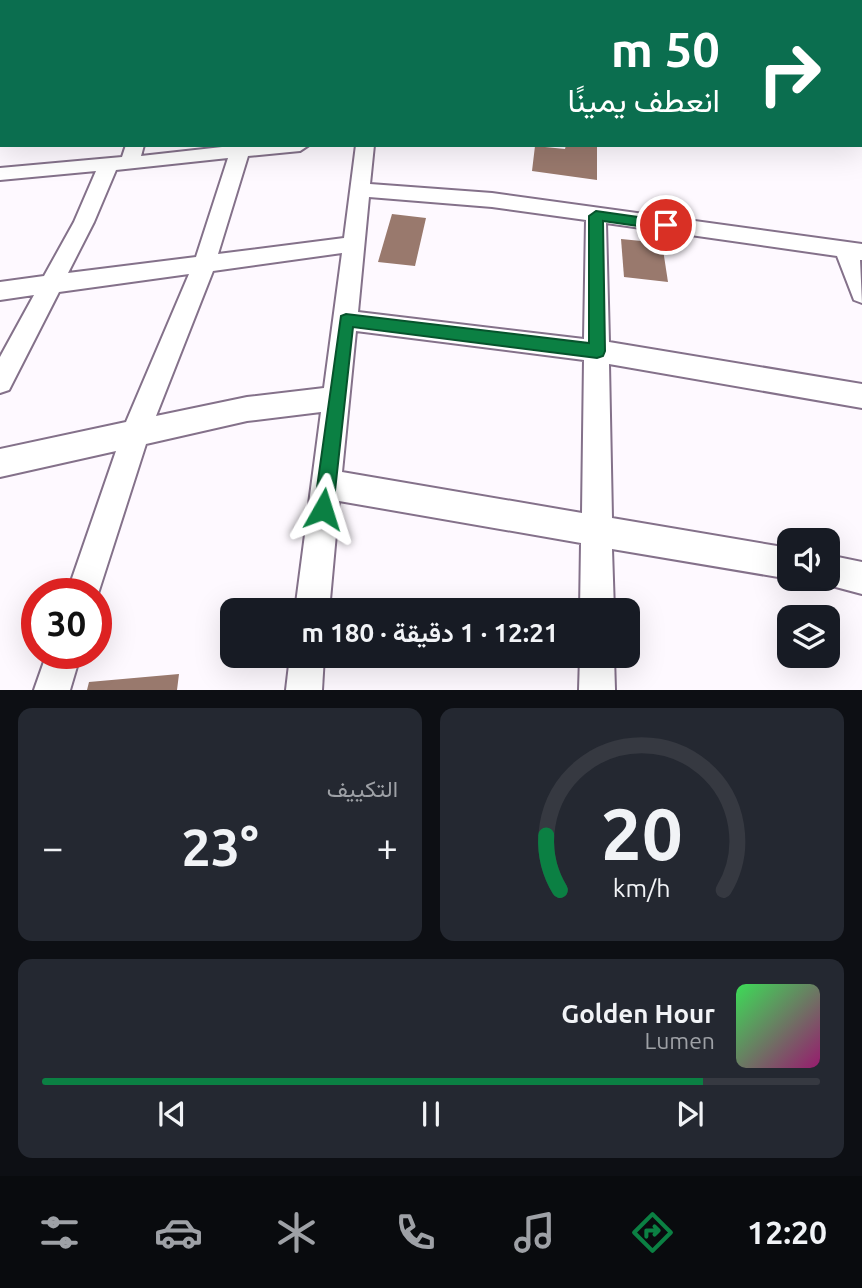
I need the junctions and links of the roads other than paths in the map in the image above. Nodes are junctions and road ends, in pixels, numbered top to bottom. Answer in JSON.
{"nodes":[{"id":1,"x":280,"y":147,"type":"edge"},
{"id":2,"x":365,"y":147,"type":"edge"},
{"id":3,"x":240,"y":151,"type":"junction"},
{"id":4,"x":125,"y":158,"type":"edge"},
{"id":5,"x":0,"y":174,"type":"edge"},
{"id":6,"x":360,"y":190,"type":"junction"},
{"id":7,"x":596,"y":216,"type":"junction"},
{"id":8,"x":355,"y":244,"type":"junction"},
{"id":9,"x":853,"y":251,"type":"edge"},
{"id":10,"x":204,"y":265,"type":"junction"},
{"id":11,"x":52,"y":285,"type":"junction"},
{"id":12,"x":0,"y":291,"type":"edge"},
{"id":13,"x":862,"y":294,"type":"edge"},
{"id":14,"x":346,"y":320,"type":"junction"},
{"id":15,"x":597,"y":351,"type":"junction"},
{"id":16,"x":0,"y":382,"type":"edge"},
{"id":17,"x":862,"y":396,"type":"edge"},
{"id":18,"x":337,"y":398,"type":"junction"},
{"id":19,"x":135,"y":434,"type":"junction"},
{"id":20,"x":0,"y":463,"type":"edge"},
{"id":21,"x":326,"y":484,"type":"junction"},
{"id":22,"x":596,"y":529,"type":"junction"},
{"id":23,"x":777,"y":562,"type":"edge"},
{"id":24,"x":840,"y":573,"type":"edge"},
{"id":25,"x":88,"y":578,"type":"edge"},
{"id":26,"x":862,"y":578,"type":"edge"},
{"id":27,"x":313,"y":598,"type":"edge"},
{"id":28,"x":597,"y":598,"type":"edge"},
{"id":29,"x":306,"y":668,"type":"edge"},
{"id":30,"x":597,"y":668,"type":"edge"},
{"id":31,"x":59,"y":669,"type":"edge"},
{"id":32,"x":52,"y":690,"type":"edge"},
{"id":33,"x":304,"y":690,"type":"edge"},
{"id":34,"x":597,"y":690,"type":"edge"}],
"edges":[{"from":1,"to":3,"type":"street"},
{"from":2,"to":6,"type":"street"},
{"from":3,"to":4,"type":"street"},
{"from":3,"to":10,"type":"street"},
{"from":4,"to":5,"type":"street"},
{"from":4,"to":11,"type":"street"},
{"from":6,"to":7,"type":"street"},
{"from":6,"to":8,"type":"street"},
{"from":7,"to":9,"type":"street"},
{"from":7,"to":15,"type":"street"},
{"from":8,"to":10,"type":"street"},
{"from":8,"to":14,"type":"street"},
{"from":9,"to":13,"type":"street"},
{"from":10,"to":11,"type":"street"},
{"from":10,"to":19,"type":"street"},
{"from":11,"to":12,"type":"street"},
{"from":11,"to":16,"type":"street"},
{"from":14,"to":15,"type":"street"},
{"from":14,"to":18,"type":"street"},
{"from":15,"to":17,"type":"street"},
{"from":15,"to":22,"type":"street"},
{"from":18,"to":19,"type":"street"},
{"from":18,"to":21,"type":"street"},
{"from":19,"to":20,"type":"street"},
{"from":19,"to":25,"type":"street"},
{"from":21,"to":22,"type":"street"},
{"from":21,"to":27,"type":"street"},
{"from":22,"to":23,"type":"street"},
{"from":22,"to":28,"type":"street"},
{"from":24,"to":26,"type":"street"},
{"from":29,"to":33,"type":"street"},
{"from":30,"to":34,"type":"street"},
{"from":31,"to":32,"type":"street"}]}
